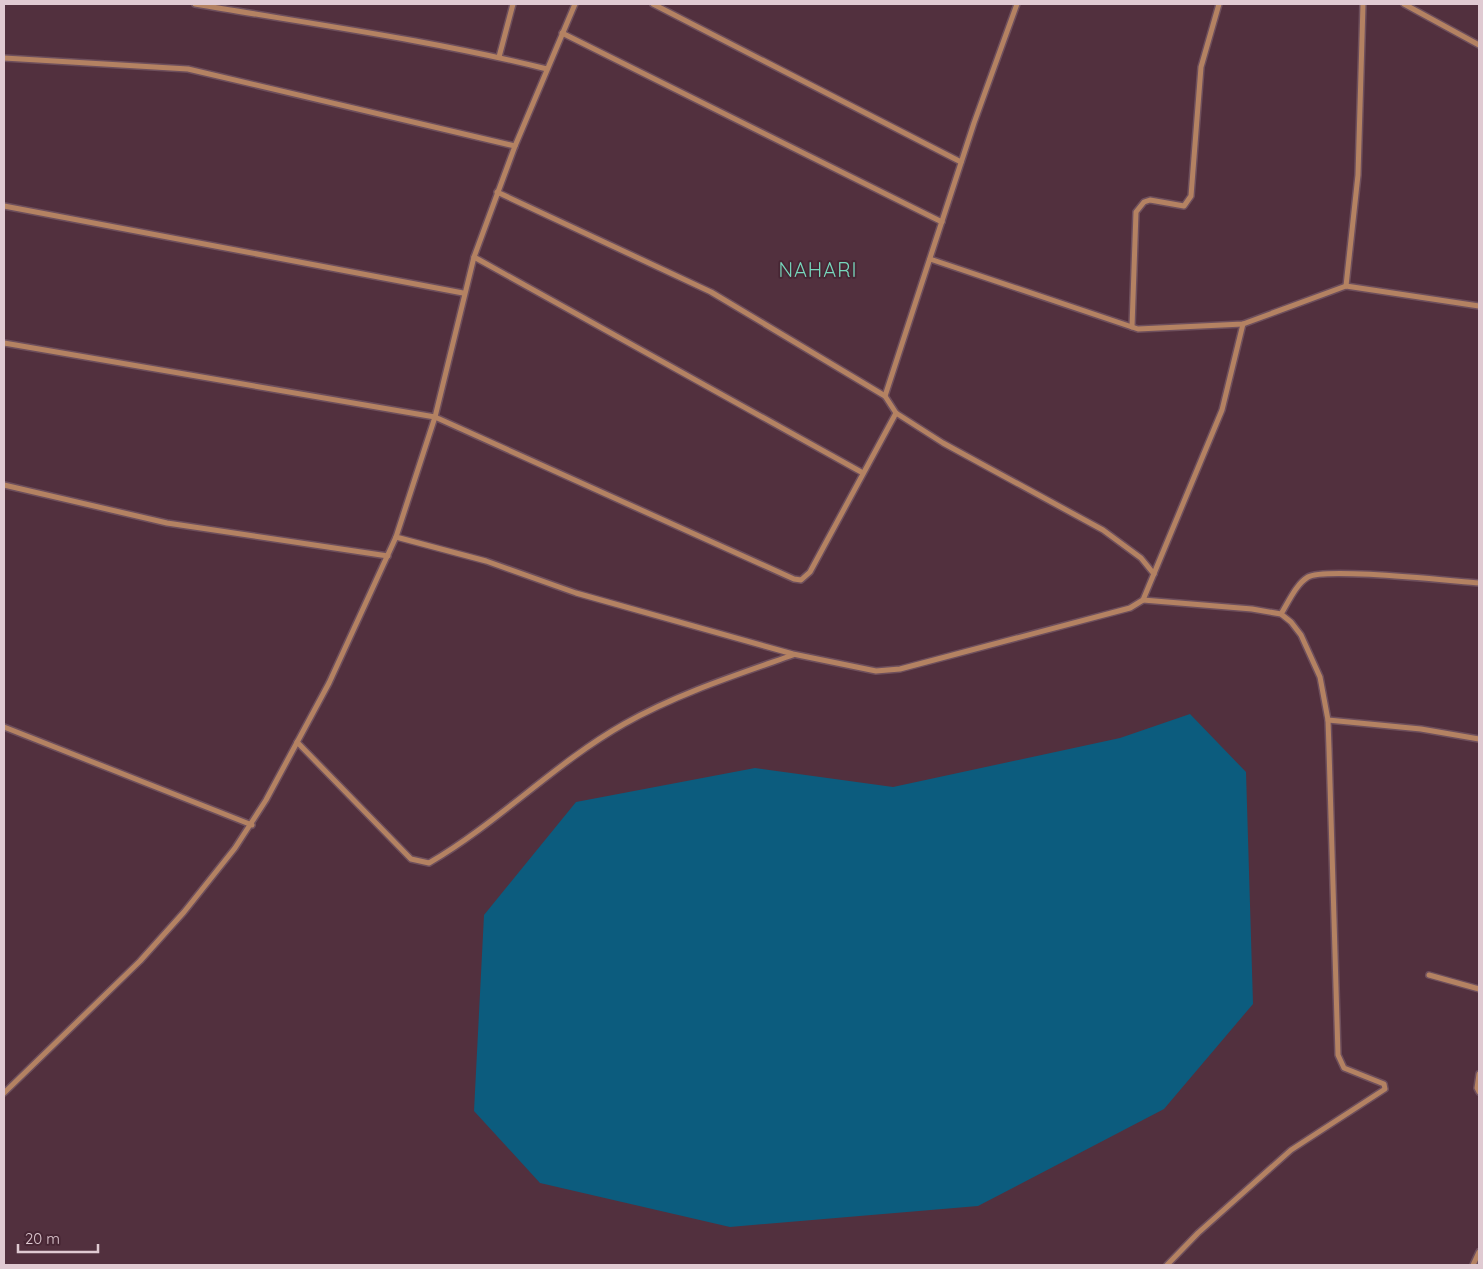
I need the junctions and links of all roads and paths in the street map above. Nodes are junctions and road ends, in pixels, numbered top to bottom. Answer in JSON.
{"nodes":[{"id":1,"x":195,"y":4,"type":"edge"},
{"id":2,"x":513,"y":4,"type":"edge"},
{"id":3,"x":575,"y":4,"type":"edge"},
{"id":4,"x":653,"y":4,"type":"edge"},
{"id":5,"x":1017,"y":4,"type":"edge"},
{"id":6,"x":1219,"y":4,"type":"edge"},
{"id":7,"x":1363,"y":4,"type":"edge"},
{"id":8,"x":1404,"y":4,"type":"edge"},
{"id":9,"x":562,"y":33,"type":"junction"},
{"id":10,"x":1479,"y":45,"type":"edge"},
{"id":11,"x":499,"y":57,"type":"junction"},
{"id":12,"x":4,"y":58,"type":"edge"},
{"id":13,"x":547,"y":69,"type":"junction"},
{"id":14,"x":515,"y":146,"type":"junction"},
{"id":15,"x":961,"y":162,"type":"junction"},
{"id":16,"x":497,"y":192,"type":"junction"},
{"id":17,"x":4,"y":206,"type":"edge"},
{"id":18,"x":942,"y":222,"type":"junction"},
{"id":19,"x":474,"y":257,"type":"junction"},
{"id":20,"x":930,"y":259,"type":"junction"},
{"id":21,"x":1346,"y":286,"type":"junction"},
{"id":22,"x":463,"y":293,"type":"junction"},
{"id":23,"x":1479,"y":306,"type":"edge"},
{"id":24,"x":1243,"y":324,"type":"junction"},
{"id":25,"x":1132,"y":327,"type":"junction"},
{"id":26,"x":4,"y":343,"type":"edge"},
{"id":27,"x":885,"y":396,"type":"junction"},
{"id":28,"x":896,"y":413,"type":"junction"},
{"id":29,"x":435,"y":417,"type":"junction"},
{"id":30,"x":863,"y":473,"type":"junction"},
{"id":31,"x":4,"y":485,"type":"edge"},
{"id":32,"x":396,"y":537,"type":"junction"},
{"id":33,"x":388,"y":556,"type":"junction"},
{"id":34,"x":1154,"y":574,"type":"junction"},
{"id":35,"x":1479,"y":582,"type":"edge"},
{"id":36,"x":1143,"y":600,"type":"junction"},
{"id":37,"x":1281,"y":614,"type":"junction"},
{"id":38,"x":793,"y":654,"type":"junction"},
{"id":39,"x":1328,"y":720,"type":"junction"},
{"id":40,"x":4,"y":726,"type":"edge"},
{"id":41,"x":1479,"y":739,"type":"edge"},
{"id":42,"x":297,"y":742,"type":"junction"},
{"id":43,"x":252,"y":825,"type":"junction"},
{"id":44,"x":1429,"y":975,"type":"dead end"},
{"id":45,"x":1479,"y":988,"type":"edge"},
{"id":46,"x":1479,"y":1074,"type":"edge"},
{"id":47,"x":1479,"y":1092,"type":"edge"},
{"id":48,"x":4,"y":1093,"type":"edge"},
{"id":49,"x":1479,"y":1252,"type":"edge"},
{"id":50,"x":1166,"y":1265,"type":"edge"},
{"id":51,"x":1473,"y":1265,"type":"edge"}],
"edges":[{"from":1,"to":11,"type":"street"},
{"from":2,"to":11,"type":"street"},
{"from":3,"to":9,"type":"street"},
{"from":4,"to":15,"type":"street"},
{"from":5,"to":15,"type":"street"},
{"from":6,"to":25,"type":"street"},
{"from":7,"to":21,"type":"street"},
{"from":8,"to":10,"type":"street"},
{"from":9,"to":13,"type":"street"},
{"from":9,"to":18,"type":"street"},
{"from":11,"to":13,"type":"street"},
{"from":12,"to":14,"type":"street"},
{"from":13,"to":14,"type":"street"},
{"from":14,"to":16,"type":"street"},
{"from":15,"to":18,"type":"street"},
{"from":16,"to":19,"type":"street"},
{"from":16,"to":27,"type":"street"},
{"from":17,"to":22,"type":"street"},
{"from":18,"to":20,"type":"street"},
{"from":19,"to":22,"type":"street"},
{"from":19,"to":30,"type":"street"},
{"from":20,"to":25,"type":"street"},
{"from":20,"to":27,"type":"street"},
{"from":21,"to":23,"type":"street"},
{"from":21,"to":24,"type":"street"},
{"from":22,"to":29,"type":"street"},
{"from":24,"to":25,"type":"street"},
{"from":24,"to":34,"type":"street"},
{"from":26,"to":29,"type":"street"},
{"from":27,"to":28,"type":"street"},
{"from":28,"to":30,"type":"street"},
{"from":28,"to":34,"type":"street"},
{"from":29,"to":30,"type":"street"},
{"from":29,"to":32,"type":"street"},
{"from":31,"to":33,"type":"street"},
{"from":32,"to":33,"type":"street"},
{"from":32,"to":38,"type":"street"},
{"from":33,"to":42,"type":"street"},
{"from":34,"to":36,"type":"street"},
{"from":35,"to":37,"type":"street"},
{"from":36,"to":37,"type":"street"},
{"from":36,"to":38,"type":"street"},
{"from":37,"to":39,"type":"street"},
{"from":38,"to":42,"type":"street"},
{"from":39,"to":41,"type":"street"},
{"from":39,"to":50,"type":"street"},
{"from":40,"to":43,"type":"street"},
{"from":42,"to":43,"type":"street"},
{"from":43,"to":48,"type":"street"},
{"from":44,"to":45,"type":"street"},
{"from":46,"to":47,"type":"street"},
{"from":49,"to":51,"type":"street"}]}
